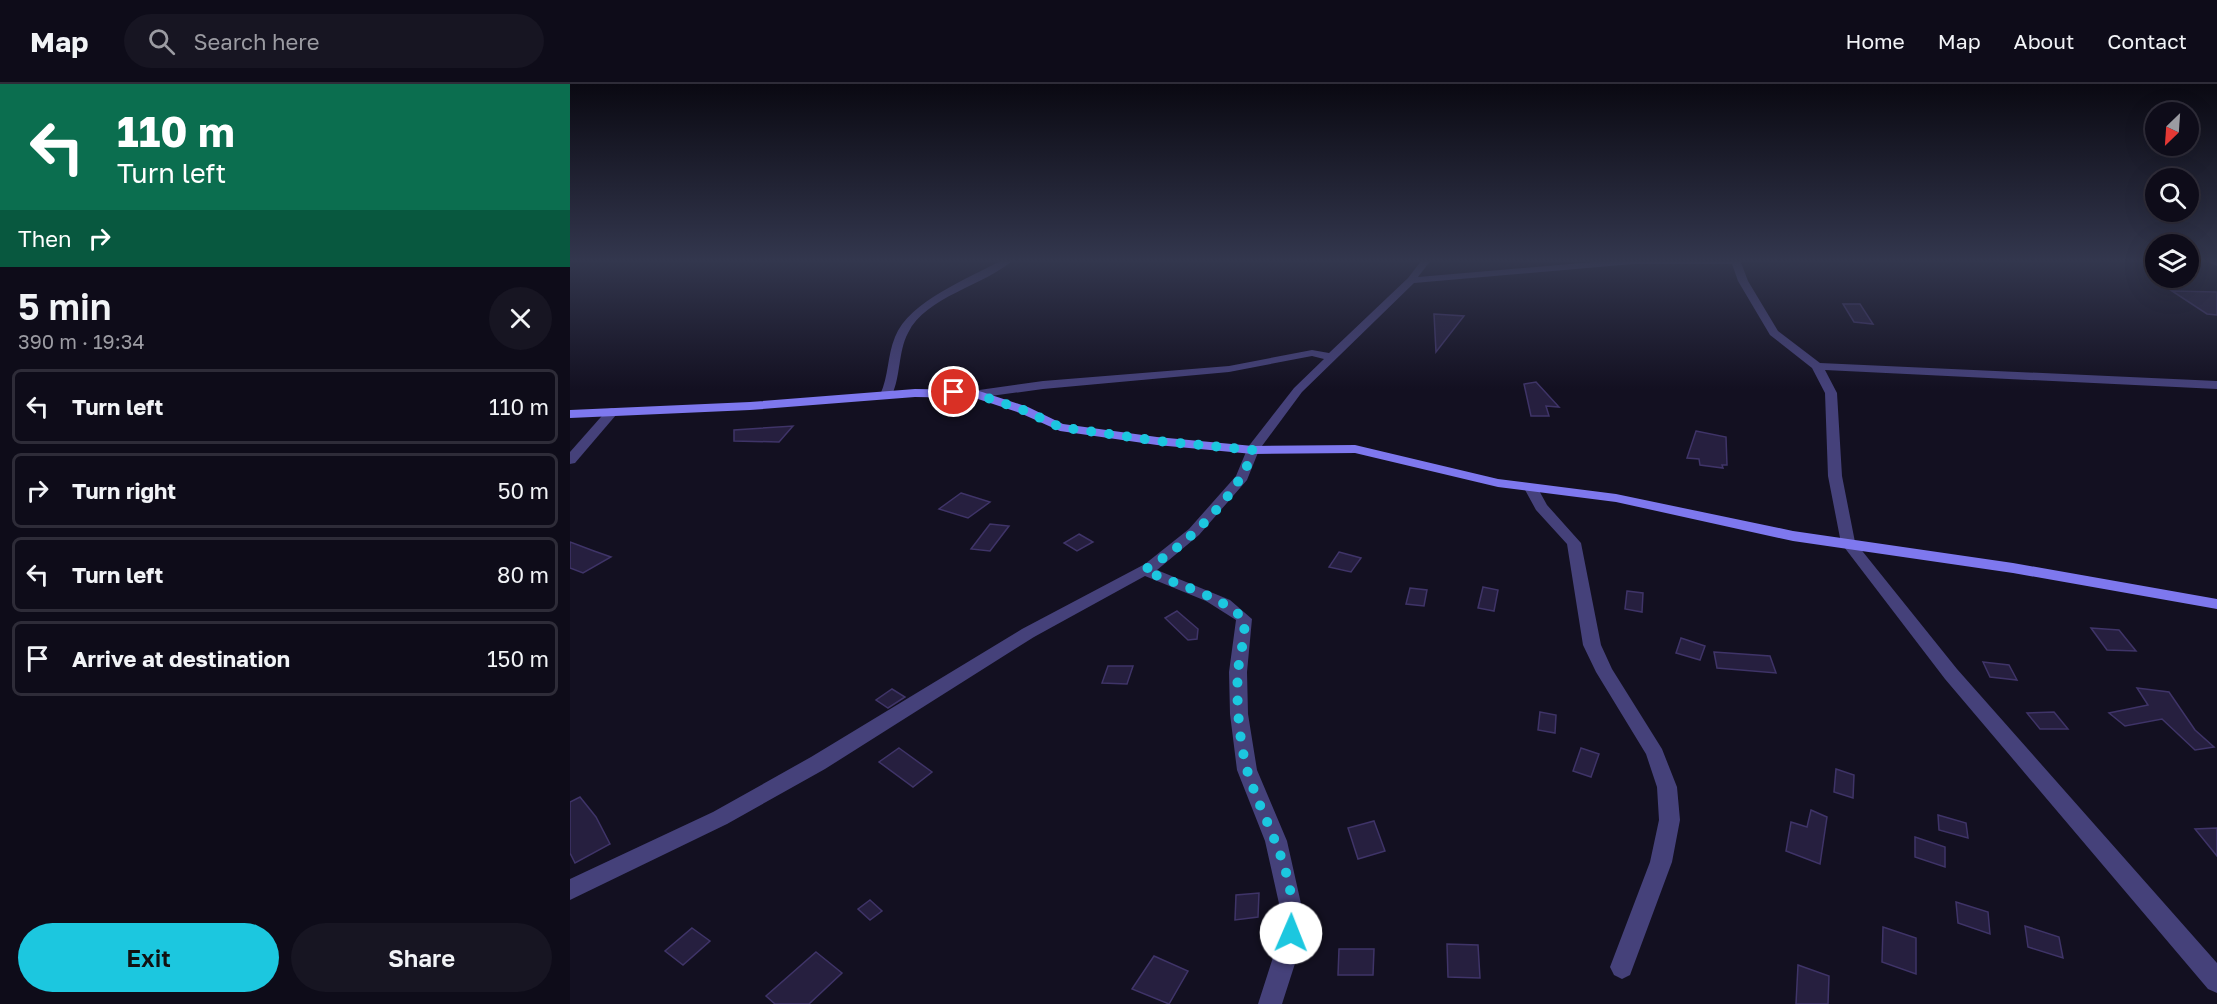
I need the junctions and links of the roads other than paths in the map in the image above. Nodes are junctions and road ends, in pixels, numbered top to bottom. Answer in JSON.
{"nodes":[{"id":1,"x":937,"y":303,"type":"edge"},
{"id":2,"x":1387,"y":303,"type":"edge"},
{"id":3,"x":1755,"y":303,"type":"edge"},
{"id":4,"x":1330,"y":357,"type":"junction"},
{"id":5,"x":1817,"y":366,"type":"junction"},
{"id":6,"x":2217,"y":385,"type":"edge"},
{"id":7,"x":976,"y":394,"type":"junction"},
{"id":8,"x":886,"y":395,"type":"junction"},
{"id":9,"x":612,"y":412,"type":"junction"},
{"id":10,"x":570,"y":414,"type":"edge"},
{"id":11,"x":1253,"y":450,"type":"junction"},
{"id":12,"x":570,"y":460,"type":"edge"},
{"id":13,"x":1531,"y":488,"type":"junction"},
{"id":14,"x":1848,"y":543,"type":"junction"},
{"id":15,"x":1144,"y":570,"type":"junction"},
{"id":16,"x":2217,"y":604,"type":"edge"},
{"id":17,"x":570,"y":890,"type":"edge"},
{"id":18,"x":1622,"y":967,"type":"dead end"},
{"id":19,"x":2217,"y":981,"type":"edge"},
{"id":20,"x":1270,"y":1004,"type":"edge"}],
"edges":[{"from":1,"to":8,"type":"street"},
{"from":2,"to":4,"type":"street"},
{"from":3,"to":5,"type":"street"},
{"from":4,"to":7,"type":"street"},
{"from":4,"to":11,"type":"street"},
{"from":5,"to":6,"type":"street"},
{"from":5,"to":14,"type":"street"},
{"from":7,"to":8,"type":"street"},
{"from":7,"to":11,"type":"street"},
{"from":8,"to":9,"type":"street"},
{"from":9,"to":10,"type":"street"},
{"from":9,"to":12,"type":"street"},
{"from":11,"to":13,"type":"street"},
{"from":11,"to":15,"type":"street"},
{"from":13,"to":14,"type":"street"},
{"from":13,"to":18,"type":"street"},
{"from":14,"to":16,"type":"street"},
{"from":14,"to":19,"type":"street"},
{"from":15,"to":17,"type":"street"},
{"from":15,"to":20,"type":"street"}]}
